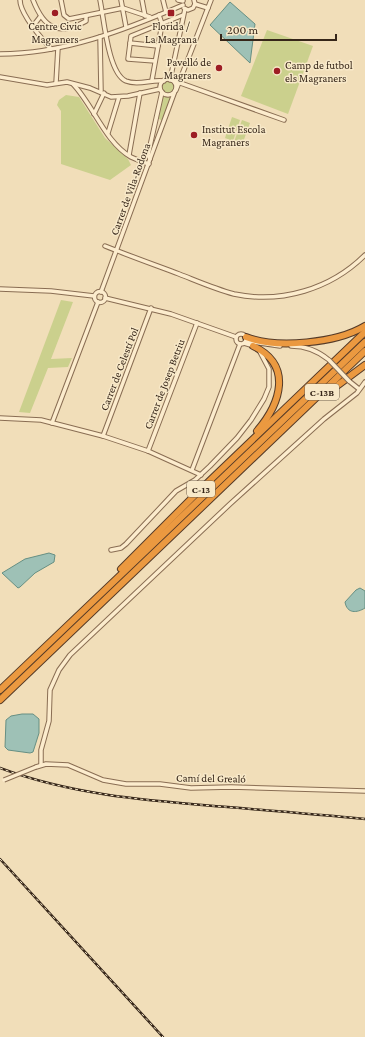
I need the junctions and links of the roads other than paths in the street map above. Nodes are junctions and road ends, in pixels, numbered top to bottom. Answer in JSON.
{"nodes":[{"id":1,"x":20,"y":0,"type":"edge"},
{"id":2,"x":32,"y":0,"type":"edge"},
{"id":3,"x":61,"y":0,"type":"edge"},
{"id":4,"x":100,"y":0,"type":"edge"},
{"id":5,"x":121,"y":0,"type":"edge"},
{"id":6,"x":142,"y":0,"type":"edge"},
{"id":7,"x":163,"y":0,"type":"edge"},
{"id":8,"x":178,"y":0,"type":"edge"},
{"id":9,"x":211,"y":0,"type":"edge"},
{"id":10,"x":195,"y":1,"type":"edge"},
{"id":11,"x":183,"y":2,"type":"edge"},
{"id":12,"x":123,"y":8,"type":"junction"},
{"id":13,"x":208,"y":8,"type":"junction"},
{"id":14,"x":185,"y":9,"type":"junction"},
{"id":15,"x":102,"y":12,"type":"junction"},
{"id":16,"x":166,"y":12,"type":"junction"},
{"id":17,"x":159,"y":15,"type":"junction"},
{"id":18,"x":182,"y":15,"type":"junction"},
{"id":19,"x":85,"y":16,"type":"junction"},
{"id":20,"x":146,"y":16,"type":"junction"},
{"id":21,"x":40,"y":17,"type":"junction"},
{"id":22,"x":150,"y":17,"type":"junction"},
{"id":23,"x":162,"y":24,"type":"junction"},
{"id":24,"x":33,"y":26,"type":"junction"},
{"id":25,"x":126,"y":27,"type":"junction"},
{"id":26,"x":107,"y":35,"type":"junction"},
{"id":27,"x":100,"y":37,"type":"junction"},
{"id":28,"x":130,"y":43,"type":"junction"},
{"id":29,"x":158,"y":46,"type":"junction"},
{"id":30,"x":58,"y":48,"type":"junction"},
{"id":31,"x":51,"y":49,"type":"junction"},
{"id":32,"x":0,"y":54,"type":"edge"},
{"id":33,"x":155,"y":60,"type":"junction"},
{"id":34,"x":0,"y":78,"type":"edge"},
{"id":35,"x":152,"y":80,"type":"junction"},
{"id":36,"x":171,"y":80,"type":"junction"},
{"id":37,"x":164,"y":81,"type":"junction"},
{"id":38,"x":179,"y":82,"type":"junction"},
{"id":39,"x":56,"y":83,"type":"junction"},
{"id":40,"x":72,"y":83,"type":"junction"},
{"id":41,"x":161,"y":90,"type":"junction"},
{"id":42,"x":176,"y":90,"type":"junction"},
{"id":43,"x":102,"y":92,"type":"junction"},
{"id":44,"x":140,"y":93,"type":"junction"},
{"id":45,"x":119,"y":97,"type":"junction"},
{"id":46,"x":94,"y":114,"type":"junction"},
{"id":47,"x":156,"y":120,"type":"junction"},
{"id":48,"x":284,"y":120,"type":"dead end"},
{"id":49,"x":165,"y":122,"type":"junction"},
{"id":50,"x":108,"y":133,"type":"junction"},
{"id":51,"x":129,"y":155,"type":"junction"},
{"id":52,"x":150,"y":159,"type":"junction"},
{"id":53,"x":149,"y":164,"type":"junction"},
{"id":54,"x":105,"y":246,"type":"dead end"},
{"id":55,"x":117,"y":251,"type":"junction"},
{"id":56,"x":365,"y":255,"type":"edge"},
{"id":57,"x":0,"y":289,"type":"edge"},
{"id":58,"x":101,"y":292,"type":"junction"},
{"id":59,"x":94,"y":296,"type":"junction"},
{"id":60,"x":105,"y":298,"type":"junction"},
{"id":61,"x":98,"y":302,"type":"junction"},
{"id":62,"x":151,"y":308,"type":"junction"},
{"id":63,"x":197,"y":323,"type":"junction"},
{"id":64,"x":365,"y":326,"type":"edge"},
{"id":65,"x":365,"y":332,"type":"edge"},
{"id":66,"x":236,"y":337,"type":"junction"},
{"id":67,"x":246,"y":340,"type":"junction"},
{"id":68,"x":365,"y":342,"type":"edge"},
{"id":69,"x":240,"y":344,"type":"junction"},
{"id":70,"x":253,"y":346,"type":"junction"},
{"id":71,"x":365,"y":351,"type":"edge"},
{"id":72,"x":365,"y":365,"type":"edge"},
{"id":73,"x":365,"y":382,"type":"edge"},
{"id":74,"x":359,"y":389,"type":"junction"},
{"id":75,"x":0,"y":418,"type":"edge"},
{"id":76,"x":52,"y":423,"type":"junction"},
{"id":77,"x":279,"y":433,"type":"junction"},
{"id":78,"x":103,"y":436,"type":"junction"},
{"id":79,"x":148,"y":451,"type":"junction"},
{"id":80,"x":192,"y":470,"type":"junction"},
{"id":81,"x":201,"y":475,"type":"junction"},
{"id":82,"x":180,"y":510,"type":"junction"},
{"id":83,"x":111,"y":550,"type":"dead end"},
{"id":84,"x":42,"y":650,"type":"junction"},
{"id":85,"x":0,"y":690,"type":"edge"},
{"id":86,"x":0,"y":700,"type":"edge"},
{"id":87,"x":41,"y":765,"type":"junction"},
{"id":88,"x":2,"y":780,"type":"edge"},
{"id":89,"x":365,"y":791,"type":"edge"}],
"edges":[{"from":1,"to":24,"type":"street"},
{"from":2,"to":21,"type":"street"},
{"from":3,"to":19,"type":"street"},
{"from":4,"to":15,"type":"street"},
{"from":5,"to":12,"type":"street"},
{"from":6,"to":20,"type":"street"},
{"from":7,"to":16,"type":"street"},
{"from":8,"to":11,"type":"street"},
{"from":9,"to":13,"type":"street","name":"Carrer de Vila-Rodona"},
{"from":10,"to":13,"type":"street"},
{"from":10,"to":14,"type":"street"},
{"from":11,"to":14,"type":"street"},
{"from":11,"to":16,"type":"street"},
{"from":12,"to":15,"type":"street"},
{"from":12,"to":20,"type":"street"},
{"from":12,"to":25,"type":"street"},
{"from":13,"to":38,"type":"street","name":"Carrer de Vila-Rodona"},
{"from":14,"to":18,"type":"street"},
{"from":15,"to":19,"type":"street"},
{"from":15,"to":26,"type":"street"},
{"from":16,"to":17,"type":"street"},
{"from":17,"to":22,"type":"street"},
{"from":17,"to":23,"type":"street"},
{"from":18,"to":23,"type":"street"},
{"from":18,"to":36,"type":"street"},
{"from":19,"to":21,"type":"street"},
{"from":20,"to":22,"type":"street"},
{"from":21,"to":24,"type":"street"},
{"from":22,"to":25,"type":"street"},
{"from":23,"to":28,"type":"street"},
{"from":23,"to":29,"type":"street"},
{"from":24,"to":31,"type":"street"},
{"from":25,"to":26,"type":"street"},
{"from":26,"to":27,"type":"street"},
{"from":26,"to":35,"type":"street"},
{"from":27,"to":30,"type":"street"},
{"from":27,"to":43,"type":"street"},
{"from":28,"to":29,"type":"street"},
{"from":28,"to":33,"type":"street"},
{"from":29,"to":33,"type":"street"},
{"from":30,"to":31,"type":"street"},
{"from":30,"to":39,"type":"street"},
{"from":31,"to":32,"type":"street"},
{"from":33,"to":35,"type":"street"},
{"from":34,"to":39,"type":"street"},
{"from":35,"to":37,"type":"street"},
{"from":36,"to":37,"type":"street"},
{"from":36,"to":38,"type":"street"},
{"from":36,"to":42,"type":"street"},
{"from":37,"to":41,"type":"street"},
{"from":38,"to":42,"type":"street","name":"Carrer de Vila-Rodona"},
{"from":38,"to":48,"type":"street"},
{"from":39,"to":40,"type":"street"},
{"from":40,"to":43,"type":"street"},
{"from":40,"to":46,"type":"street"},
{"from":41,"to":42,"type":"street"},
{"from":41,"to":44,"type":"street"},
{"from":41,"to":47,"type":"street"},
{"from":42,"to":49,"type":"street","name":"Carrer de Vila-Rodona"},
{"from":43,"to":45,"type":"street"},
{"from":43,"to":46,"type":"street"},
{"from":44,"to":45,"type":"street"},
{"from":44,"to":51,"type":"street"},
{"from":45,"to":50,"type":"street"},
{"from":46,"to":50,"type":"street"},
{"from":47,"to":49,"type":"street"},
{"from":47,"to":52,"type":"street"},
{"from":49,"to":52,"type":"street","name":"Carrer de Vila-Rodona"},
{"from":50,"to":51,"type":"street"},
{"from":51,"to":53,"type":"street"},
{"from":52,"to":53,"type":"street","name":"Carrer de Vila-Rodona"},
{"from":53,"to":55,"type":"street","name":"Carrer de Vila-Rodona"},
{"from":54,"to":55,"type":"street"},
{"from":55,"to":56,"type":"street"},
{"from":55,"to":58,"type":"street","name":"Carrer de Vila-Rodona"},
{"from":57,"to":59,"type":"street"},
{"from":58,"to":59,"type":"street"},
{"from":58,"to":60,"type":"street"},
{"from":59,"to":61,"type":"street"},
{"from":60,"to":61,"type":"street"},
{"from":60,"to":62,"type":"street"},
{"from":61,"to":76,"type":"street"},
{"from":62,"to":63,"type":"street"},
{"from":62,"to":78,"type":"street","name":"Carrer de Celestí Pol"},
{"from":63,"to":66,"type":"street"},
{"from":63,"to":79,"type":"street","name":"Carrer de Josep Betriu"},
{"from":64,"to":67,"type":"highway"},
{"from":65,"to":82,"type":"highway","number":"C-13"},
{"from":66,"to":67,"type":"street"},
{"from":66,"to":69,"type":"street"},
{"from":67,"to":69,"type":"street"},
{"from":67,"to":70,"type":"street"},
{"from":67,"to":74,"type":"street","bridge":true},
{"from":68,"to":84,"type":"highway","number":"C-13B"},
{"from":69,"to":80,"type":"street"},
{"from":70,"to":81,"type":"street"},
{"from":70,"to":82,"type":"highway"},
{"from":71,"to":77,"type":"highway","number":"C-13B"},
{"from":72,"to":77,"type":"highway","number":"C-13"},
{"from":73,"to":74,"type":"street"},
{"from":74,"to":87,"type":"street"},
{"from":75,"to":76,"type":"street"},
{"from":76,"to":78,"type":"street"},
{"from":77,"to":86,"type":"highway","number":"C-13"},
{"from":78,"to":79,"type":"street"},
{"from":79,"to":80,"type":"street"},
{"from":80,"to":81,"type":"street"},
{"from":81,"to":83,"type":"street"},
{"from":82,"to":84,"type":"highway","number":"C-13"},
{"from":84,"to":85,"type":"highway","number":"C-13"},
{"from":87,"to":88,"type":"street","name":"Camí del Grealó","bridge":true},
{"from":87,"to":89,"type":"street","name":"Camí del Grealó"}]}
